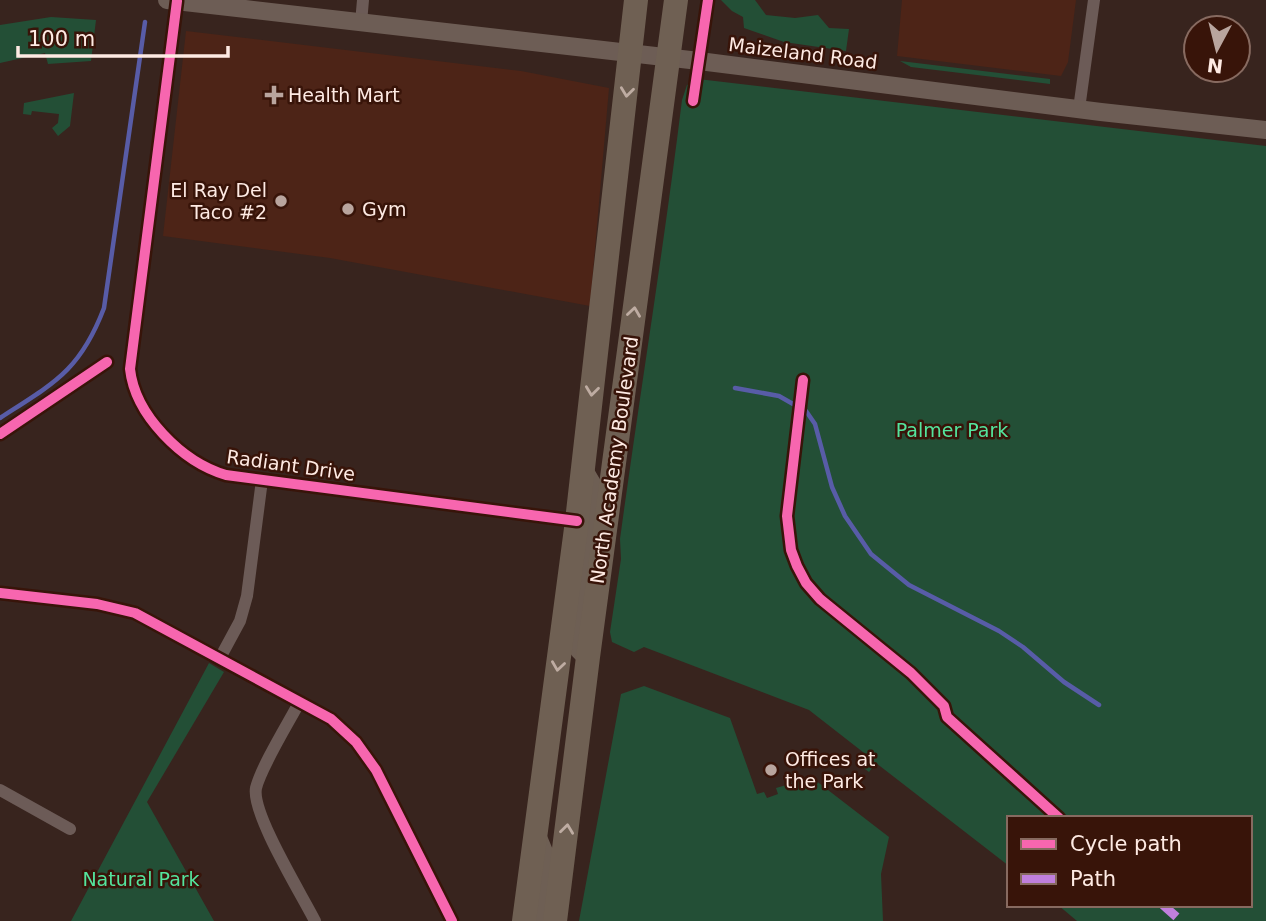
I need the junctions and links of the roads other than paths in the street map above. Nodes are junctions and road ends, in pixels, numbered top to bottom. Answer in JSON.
{"nodes":[{"id":1,"x":363,"y":0,"type":"edge"},
{"id":2,"x":636,"y":0,"type":"edge"},
{"id":3,"x":676,"y":0,"type":"edge"},
{"id":4,"x":1094,"y":0,"type":"edge"},
{"id":5,"x":172,"y":1,"type":"edge"},
{"id":6,"x":360,"y":23,"type":"junction"},
{"id":7,"x":631,"y":54,"type":"junction"},
{"id":8,"x":668,"y":57,"type":"junction"},
{"id":9,"x":1079,"y":109,"type":"junction"},
{"id":10,"x":1266,"y":130,"type":"edge"},
{"id":11,"x":583,"y":471,"type":"junction"},
{"id":12,"x":262,"y":480,"type":"junction"},
{"id":13,"x":577,"y":521,"type":"junction"},
{"id":14,"x":0,"y":593,"type":"edge"},
{"id":15,"x":588,"y":657,"type":"junction"},
{"id":16,"x":220,"y":658,"type":"junction"},
{"id":17,"x":300,"y":701,"type":"junction"},
{"id":18,"x":0,"y":790,"type":"edge"},
{"id":19,"x":70,"y":829,"type":"dead end"},
{"id":20,"x":535,"y":834,"type":"junction"},
{"id":21,"x":315,"y":921,"type":"edge"},
{"id":22,"x":452,"y":921,"type":"edge"},
{"id":23,"x":524,"y":921,"type":"edge"},
{"id":24,"x":539,"y":921,"type":"edge"},
{"id":25,"x":555,"y":921,"type":"edge"}],
"edges":[{"from":1,"to":6,"type":"street"},
{"from":2,"to":7,"type":"highway","name":"North Academy Boulevard"},
{"from":3,"to":8,"type":"highway","name":"North Academy Boulevard"},
{"from":4,"to":9,"type":"street"},
{"from":5,"to":6,"type":"main road","name":"Maizeland Road"},
{"from":5,"to":12,"type":"street","name":"Radiant Drive"},
{"from":6,"to":7,"type":"main road","name":"Maizeland Road"},
{"from":7,"to":8,"type":"main road","name":"Maizeland Road"},
{"from":7,"to":11,"type":"highway","name":"North Academy Boulevard","one_way":true},
{"from":8,"to":9,"type":"main road","name":"Maizeland Road"},
{"from":15,"to":8,"type":"highway","name":"North Academy Boulevard","one_way":true},
{"from":9,"to":10,"type":"main road","name":"Maizeland Road"},
{"from":11,"to":13,"type":"highway","name":"North Academy Boulevard"},
{"from":11,"to":15,"type":"main road"},
{"from":12,"to":13,"type":"street","name":"Radiant Drive"},
{"from":12,"to":16,"type":"street"},
{"from":13,"to":20,"type":"highway","name":"North Academy Boulevard","one_way":true},
{"from":14,"to":16,"type":"street"},
{"from":25,"to":15,"type":"highway","name":"North Academy Boulevard","one_way":true},
{"from":16,"to":17,"type":"street"},
{"from":17,"to":21,"type":"street"},
{"from":17,"to":22,"type":"street"},
{"from":18,"to":19,"type":"street"},
{"from":20,"to":23,"type":"highway","name":"North Academy Boulevard"},
{"from":20,"to":24,"type":"main road"}]}
